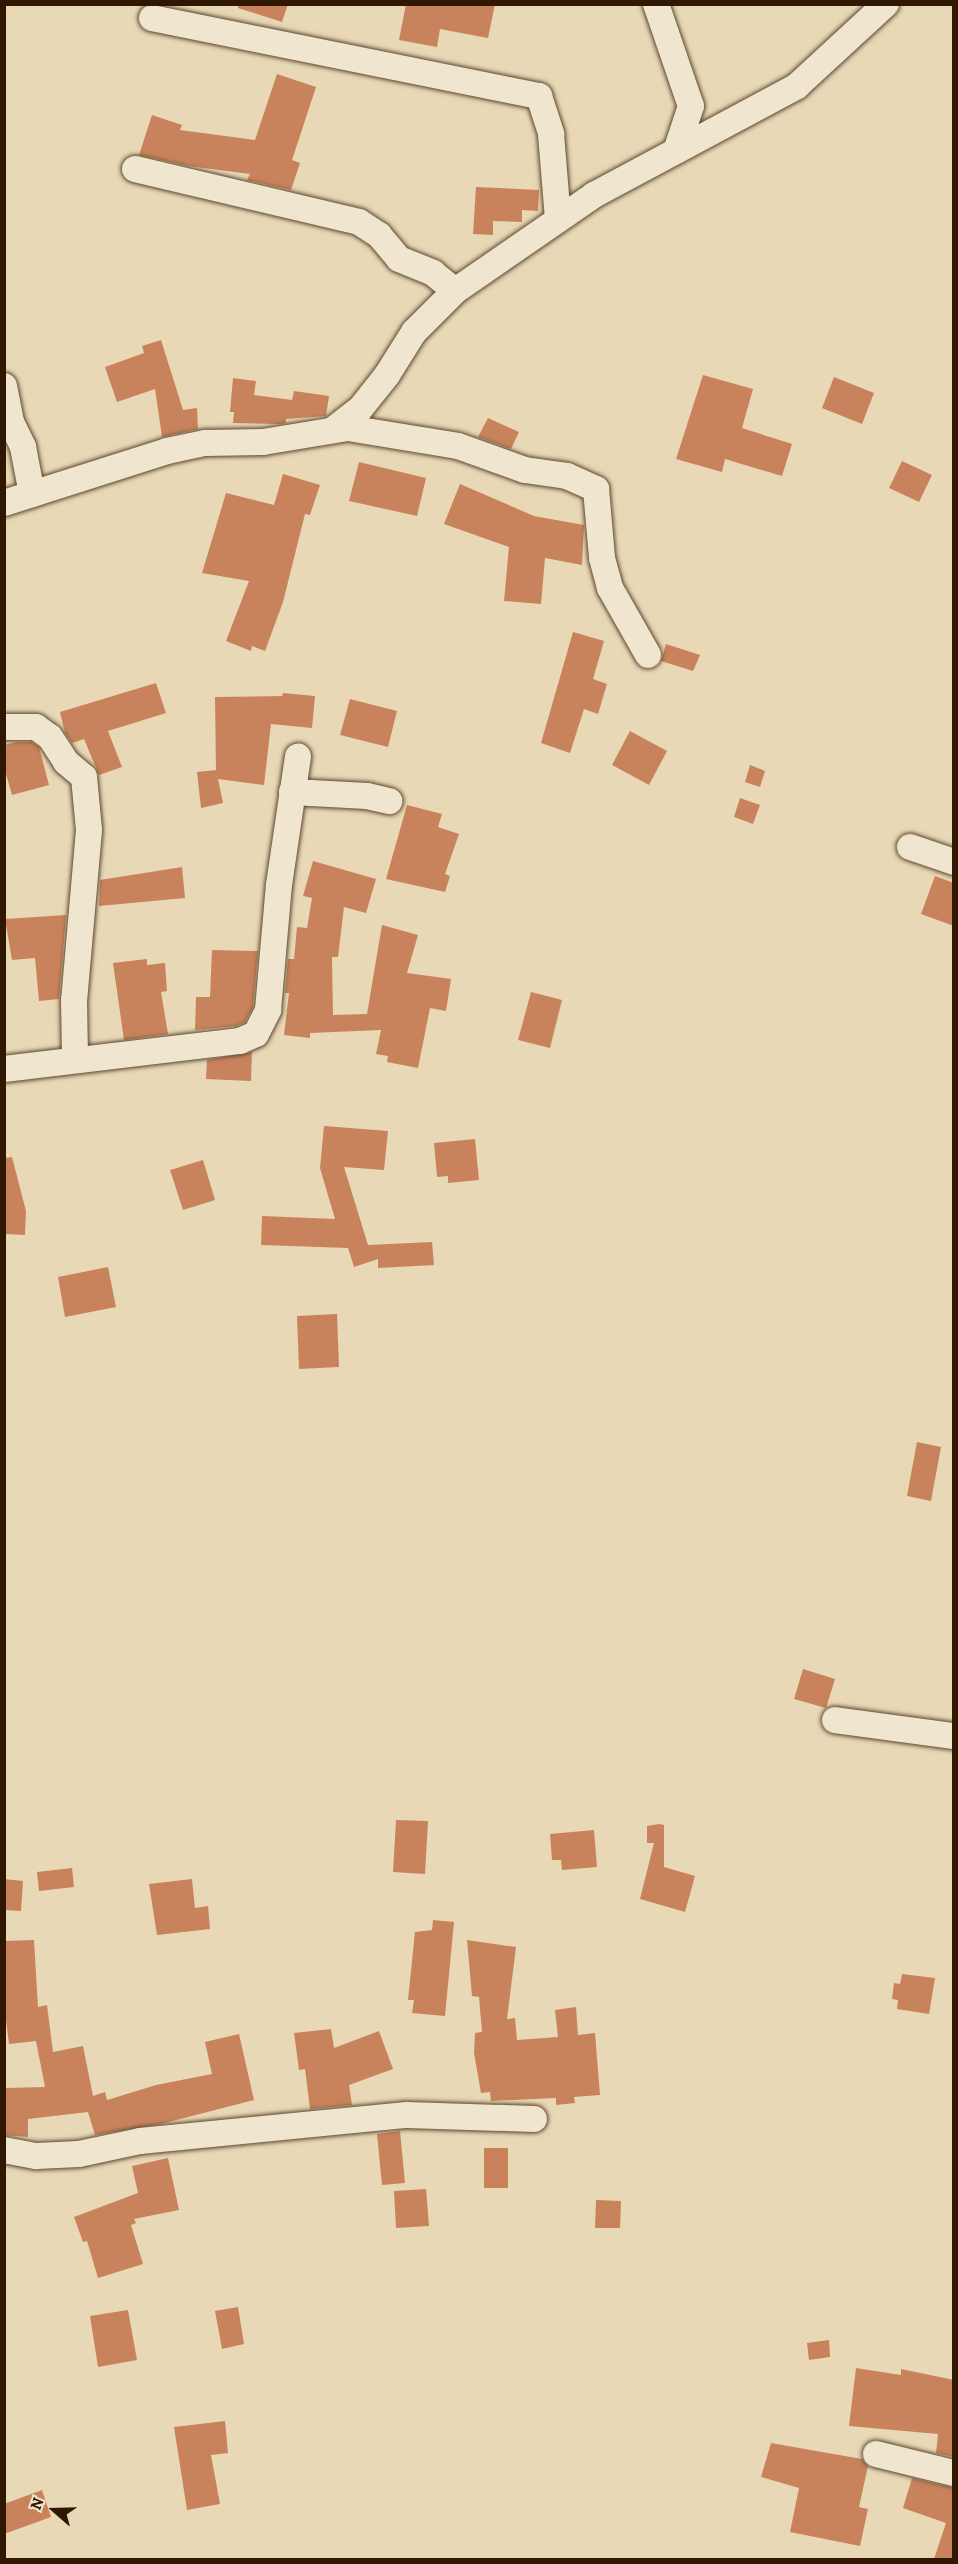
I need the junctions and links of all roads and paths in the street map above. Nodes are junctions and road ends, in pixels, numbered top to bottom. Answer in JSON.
{"nodes":[{"id":1,"x":656,"y":4,"type":"edge"},
{"id":2,"x":886,"y":4,"type":"edge"},
{"id":3,"x":865,"y":14,"type":"edge"},
{"id":4,"x":152,"y":18,"type":"dead end"},
{"id":5,"x":676,"y":151,"type":"junction"},
{"id":6,"x":135,"y":170,"type":"dead end"},
{"id":7,"x":558,"y":220,"type":"junction"},
{"id":8,"x":454,"y":291,"type":"junction"},
{"id":9,"x":4,"y":386,"type":"edge"},
{"id":10,"x":334,"y":429,"type":"junction"},
{"id":11,"x":32,"y":494,"type":"junction"},
{"id":12,"x":4,"y":503,"type":"edge"},
{"id":13,"x":648,"y":655,"type":"dead end"},
{"id":14,"x":4,"y":727,"type":"edge"},
{"id":15,"x":298,"y":756,"type":"dead end"},
{"id":16,"x":292,"y":792,"type":"junction"},
{"id":17,"x":389,"y":801,"type":"dead end"},
{"id":18,"x":909,"y":847,"type":"dead end"},
{"id":19,"x":954,"y":862,"type":"edge"},
{"id":20,"x":75,"y":1059,"type":"junction"},
{"id":21,"x":4,"y":1069,"type":"edge"},
{"id":22,"x":835,"y":1720,"type":"dead end"},
{"id":23,"x":954,"y":1736,"type":"edge"},
{"id":24,"x":534,"y":2120,"type":"dead end"},
{"id":25,"x":4,"y":2151,"type":"edge"},
{"id":26,"x":876,"y":2454,"type":"dead end"},
{"id":27,"x":954,"y":2473,"type":"edge"}],
"edges":[{"from":1,"to":5,"type":"street"},
{"from":2,"to":3,"type":"street"},
{"from":3,"to":5,"type":"street"},
{"from":4,"to":7,"type":"street"},
{"from":5,"to":7,"type":"street"},
{"from":6,"to":8,"type":"street"},
{"from":7,"to":8,"type":"street"},
{"from":8,"to":10,"type":"street"},
{"from":9,"to":11,"type":"street"},
{"from":10,"to":11,"type":"street"},
{"from":10,"to":13,"type":"street"},
{"from":11,"to":12,"type":"street"},
{"from":14,"to":20,"type":"street"},
{"from":15,"to":16,"type":"street"},
{"from":16,"to":17,"type":"street"},
{"from":16,"to":20,"type":"street"},
{"from":18,"to":19,"type":"street"},
{"from":20,"to":21,"type":"street"},
{"from":22,"to":23,"type":"street"},
{"from":24,"to":25,"type":"street"},
{"from":26,"to":27,"type":"street"}]}
